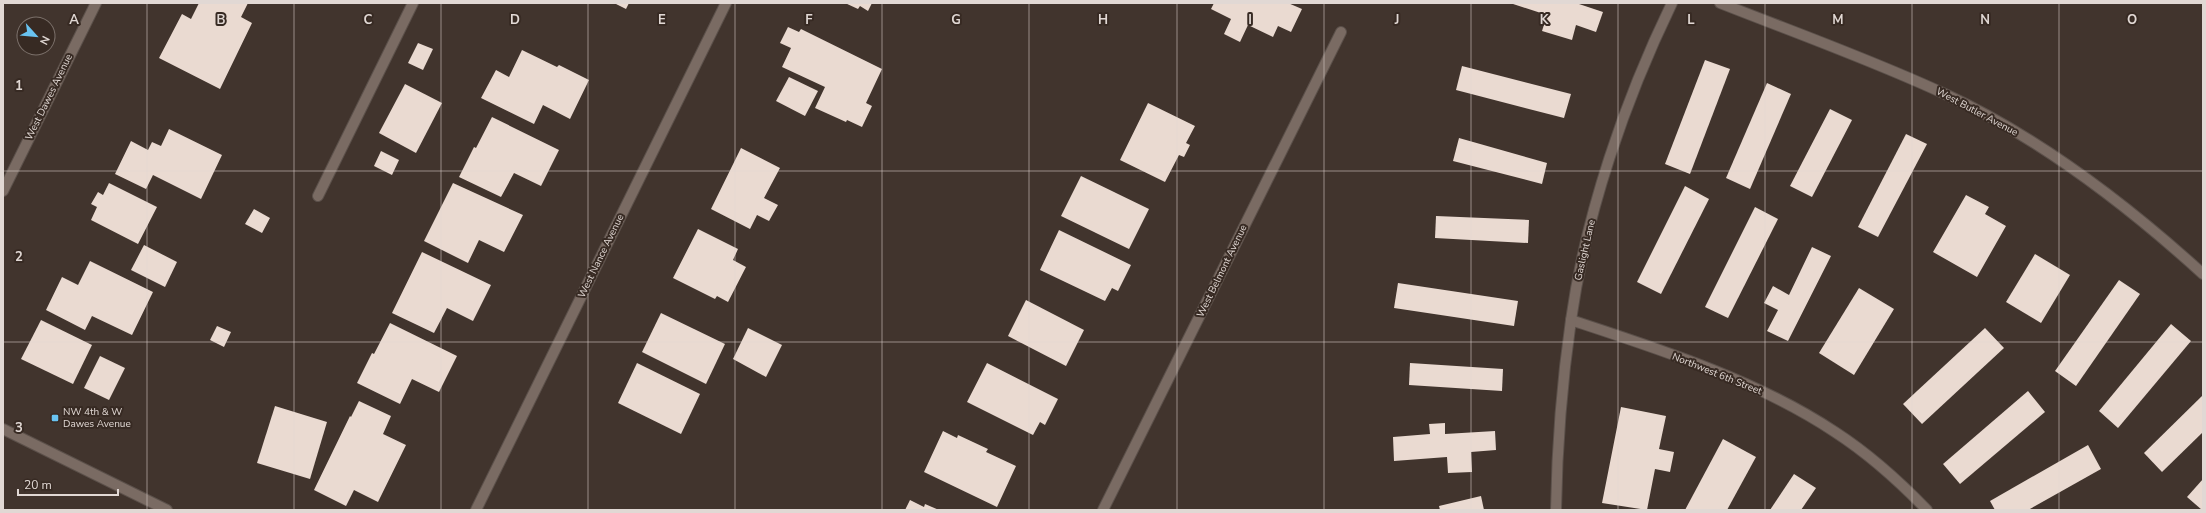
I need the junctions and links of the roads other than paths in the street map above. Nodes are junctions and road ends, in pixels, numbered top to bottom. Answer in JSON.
{"nodes":[{"id":1,"x":96,"y":3,"type":"edge"},
{"id":2,"x":413,"y":3,"type":"edge"},
{"id":3,"x":726,"y":3,"type":"edge"},
{"id":4,"x":1672,"y":3,"type":"edge"},
{"id":5,"x":1720,"y":3,"type":"edge"},
{"id":6,"x":1341,"y":32,"type":"dead end"},
{"id":7,"x":3,"y":191,"type":"edge"},
{"id":8,"x":318,"y":196,"type":"dead end"},
{"id":9,"x":2203,"y":274,"type":"edge"},
{"id":10,"x":1571,"y":320,"type":"junction"},
{"id":11,"x":3,"y":429,"type":"edge"},
{"id":12,"x":167,"y":510,"type":"edge"},
{"id":13,"x":476,"y":510,"type":"edge"},
{"id":14,"x":1103,"y":510,"type":"edge"},
{"id":15,"x":1556,"y":510,"type":"edge"},
{"id":16,"x":1927,"y":510,"type":"edge"}],
"edges":[{"from":1,"to":7,"type":"street","name":"West Dawes Avenue"},
{"from":2,"to":8,"type":"street"},
{"from":3,"to":13,"type":"street","name":"West Nance Avenue"},
{"from":4,"to":10,"type":"street","name":"Gaslight Lane"},
{"from":5,"to":9,"type":"street","name":"West Butler Avenue"},
{"from":6,"to":14,"type":"street","name":"West Belmont Avenue"},
{"from":10,"to":15,"type":"street","name":"Gaslight Lane"},
{"from":10,"to":16,"type":"street","name":"Northwest 6th Street"},
{"from":11,"to":12,"type":"street"}]}
